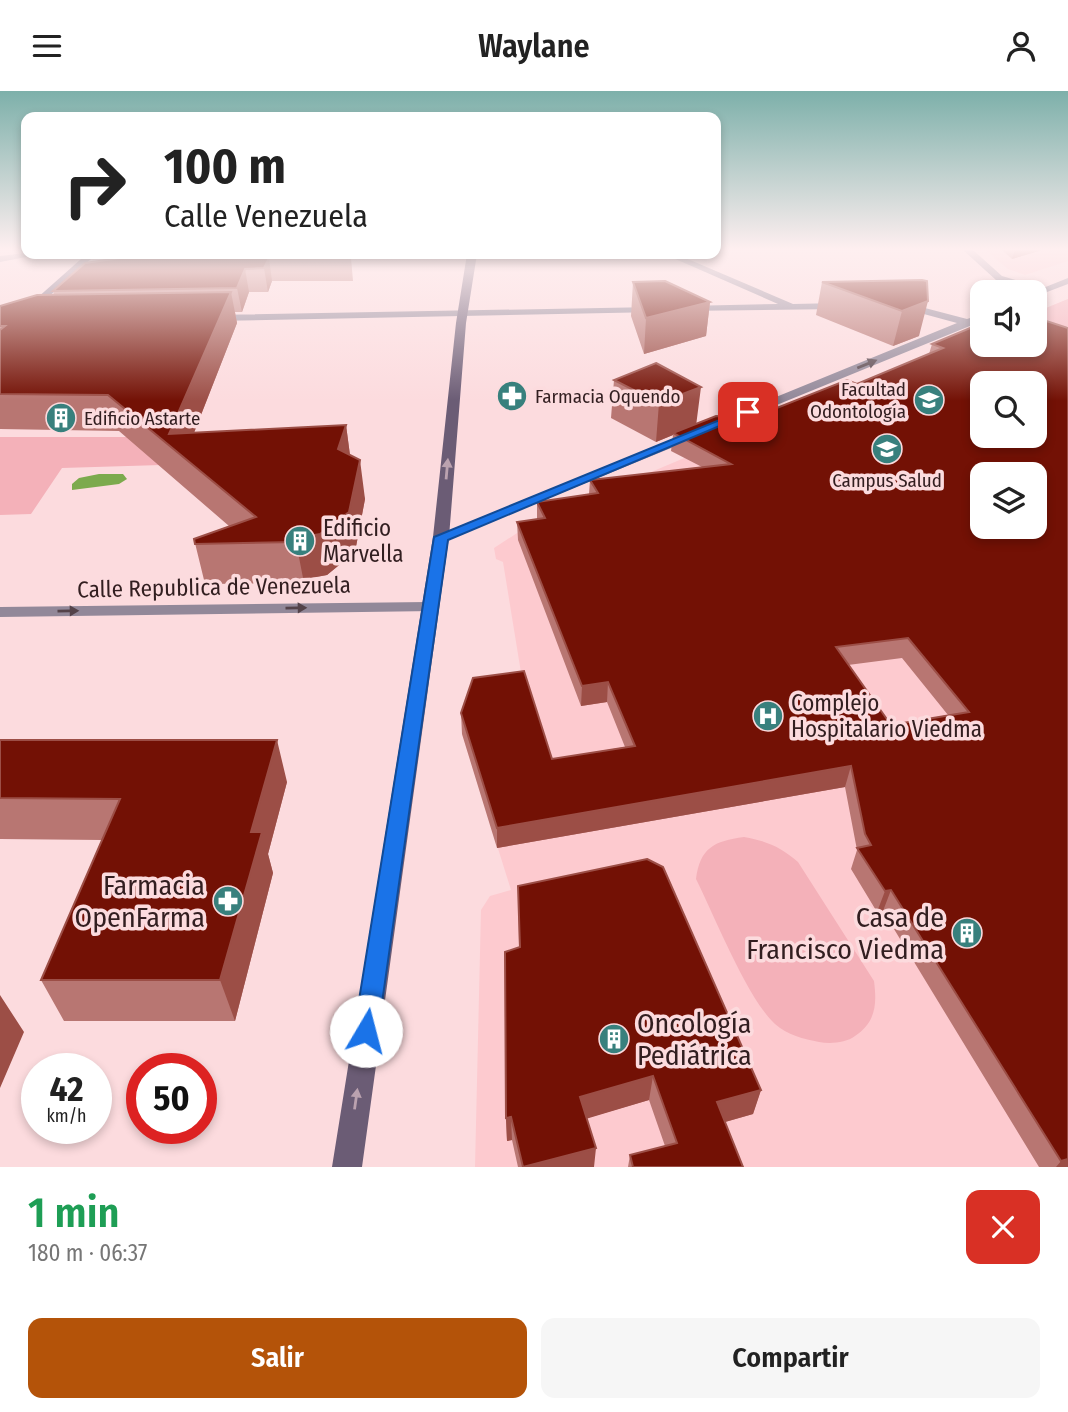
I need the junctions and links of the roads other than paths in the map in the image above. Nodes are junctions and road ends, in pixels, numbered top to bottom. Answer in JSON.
{"nodes":[{"id":1,"x":41,"y":300,"type":"edge"},
{"id":2,"x":466,"y":300,"type":"edge"},
{"id":3,"x":779,"y":300,"type":"edge"},
{"id":4,"x":889,"y":305,"type":"edge"},
{"id":5,"x":793,"y":306,"type":"junction"},
{"id":6,"x":848,"y":306,"type":"edge"},
{"id":7,"x":464,"y":314,"type":"junction"},
{"id":8,"x":202,"y":319,"type":"edge"},
{"id":9,"x":40,"y":321,"type":"edge"},
{"id":10,"x":17,"y":322,"type":"junction"},
{"id":11,"x":968,"y":323,"type":"joint"},
{"id":12,"x":0,"y":337,"type":"edge"},
{"id":13,"x":441,"y":537,"type":"junction"},
{"id":14,"x":428,"y":607,"type":"junction"},
{"id":15,"x":0,"y":612,"type":"edge"},
{"id":16,"x":346,"y":1167,"type":"edge"}],
"edges":[{"from":1,"to":10,"type":"main road"},
{"from":2,"to":7,"type":"main road"},
{"from":3,"to":5,"type":"street"},
{"from":4,"to":11,"type":"street"},
{"from":5,"to":6,"type":"street"},
{"from":5,"to":7,"type":"street"},
{"from":7,"to":8,"type":"street"},
{"from":13,"to":7,"type":"main road","one_way":true},
{"from":9,"to":10,"type":"street"},
{"from":10,"to":12,"type":"main road"},
{"from":13,"to":11,"type":"street","one_way":true},
{"from":13,"to":14,"type":"main road"},
{"from":15,"to":14,"type":"street","name":"Calle Republica de Venezuela","one_way":true},
{"from":16,"to":14,"type":"main road","one_way":true}]}
